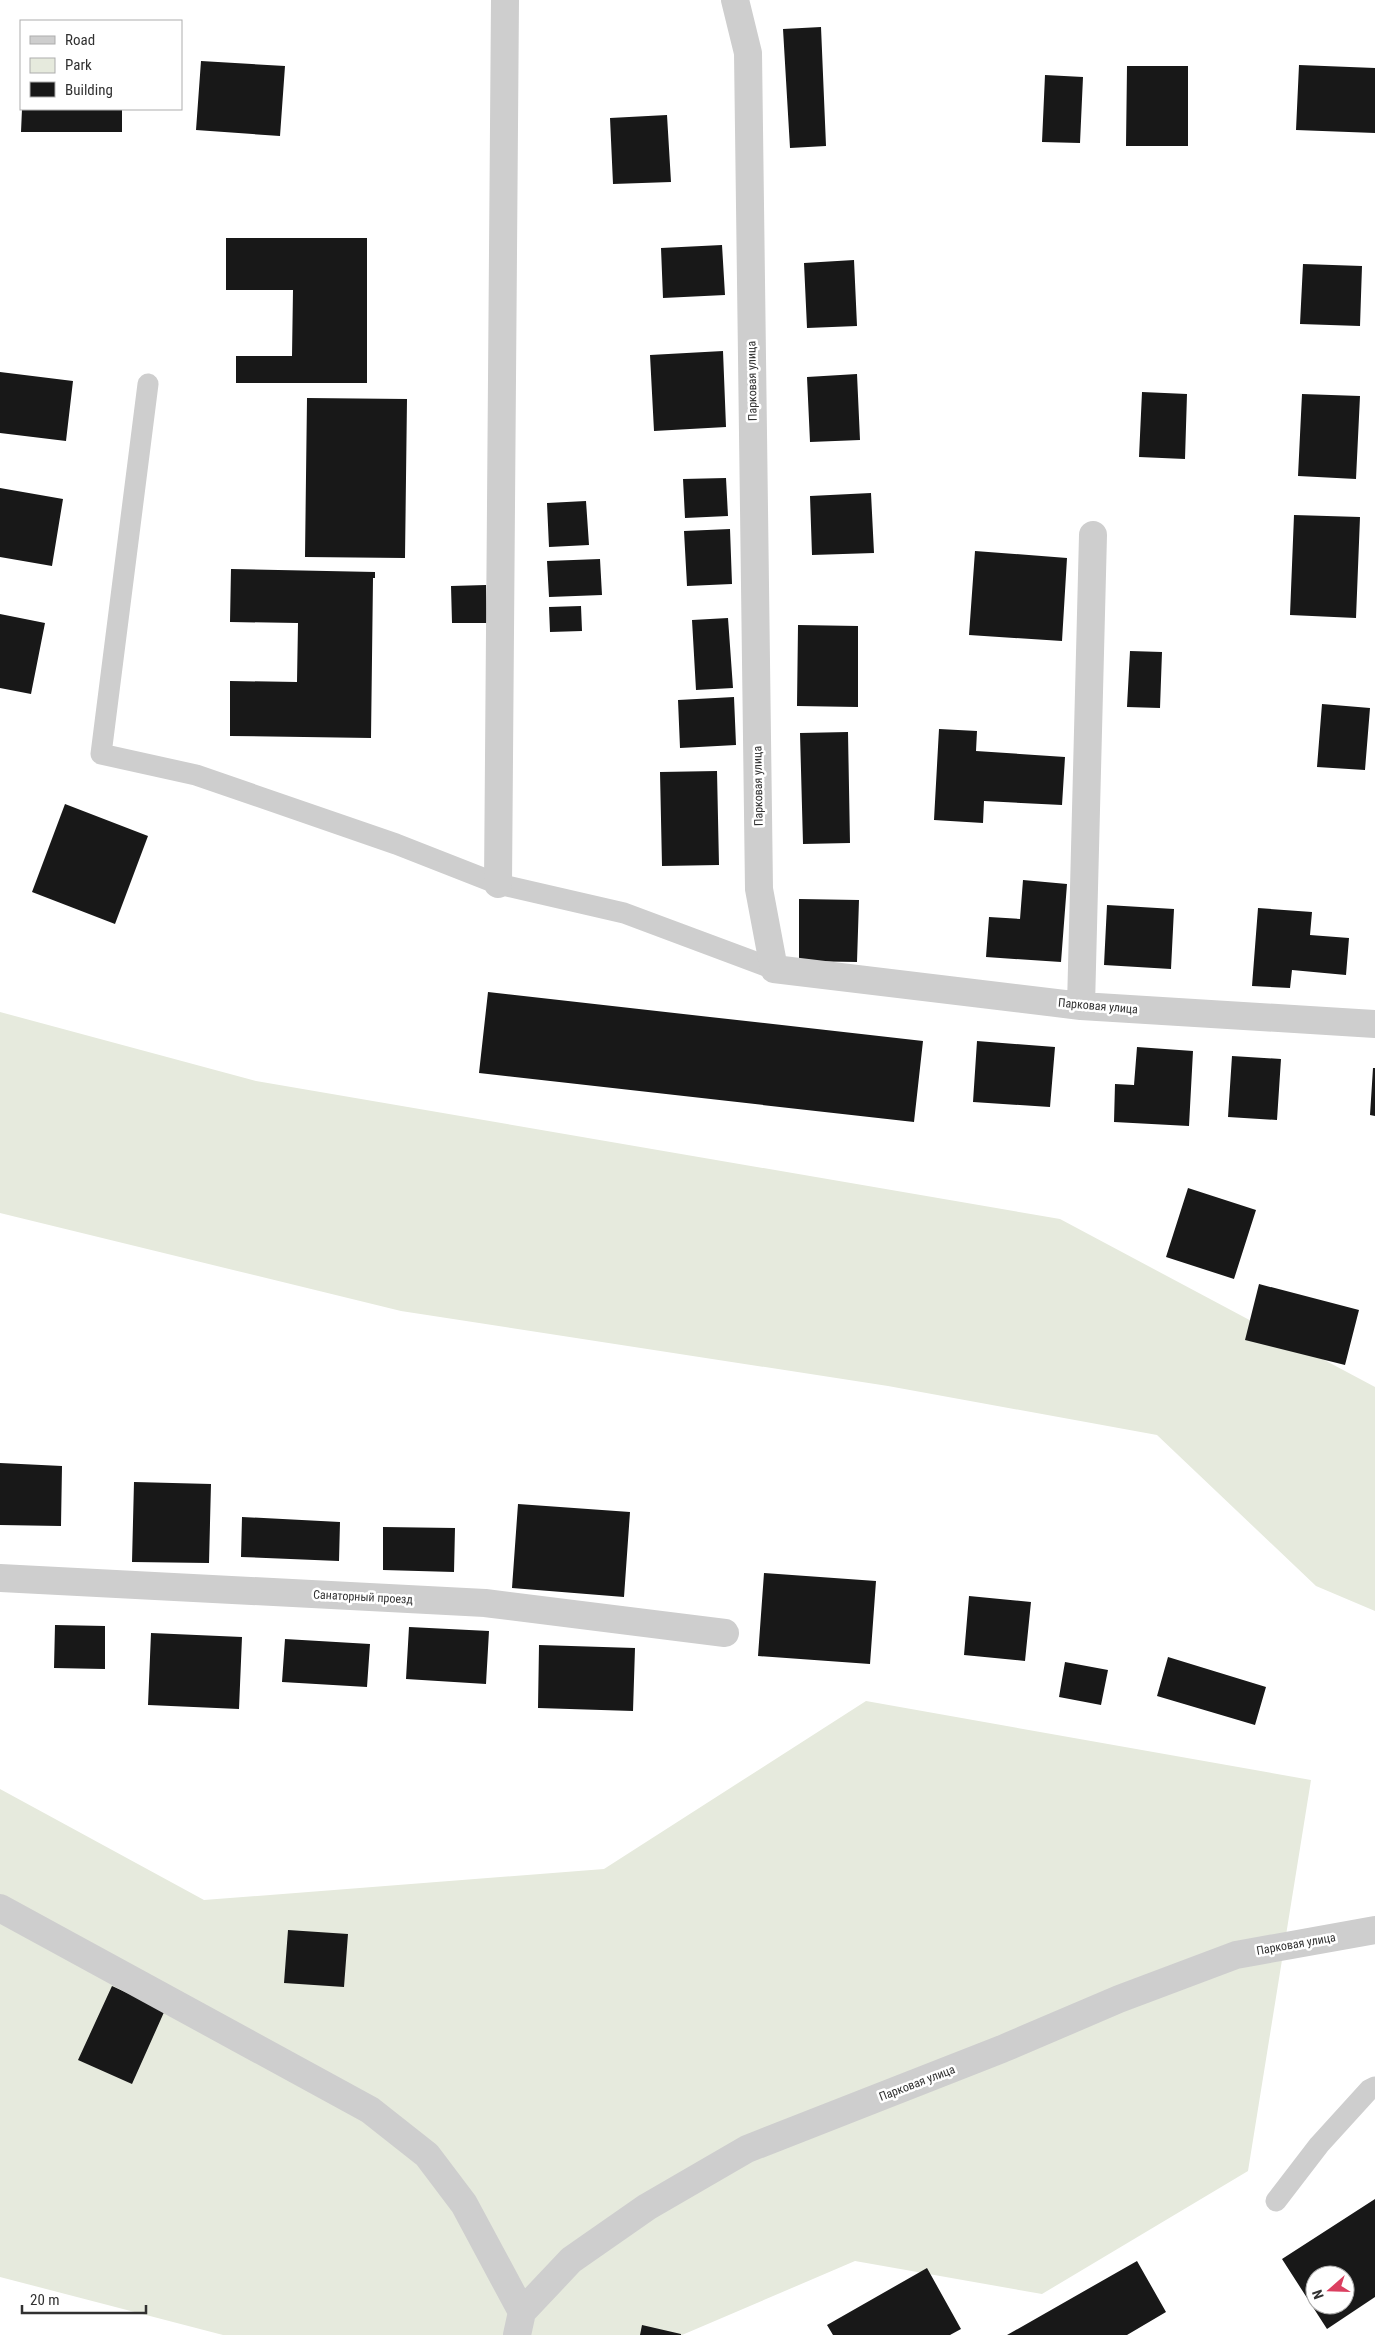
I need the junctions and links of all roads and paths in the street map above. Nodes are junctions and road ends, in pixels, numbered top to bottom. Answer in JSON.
{"nodes":[{"id":1,"x":504,"y":0,"type":"edge"},
{"id":2,"x":736,"y":0,"type":"edge"},
{"id":3,"x":148,"y":384,"type":"dead end"},
{"id":4,"x":1093,"y":536,"type":"dead end"},
{"id":5,"x":498,"y":884,"type":"junction"},
{"id":6,"x":774,"y":969,"type":"junction"},
{"id":7,"x":1081,"y":1006,"type":"junction"},
{"id":8,"x":1375,"y":1024,"type":"edge"},
{"id":9,"x":0,"y":1578,"type":"edge"},
{"id":10,"x":725,"y":1633,"type":"dead end"},
{"id":11,"x":0,"y":1908,"type":"edge"},
{"id":12,"x":1375,"y":1930,"type":"edge"},
{"id":13,"x":1375,"y":2087,"type":"edge"},
{"id":14,"x":1276,"y":2201,"type":"dead end"},
{"id":15,"x":520,"y":2323,"type":"edge"}],
"edges":[{"from":1,"to":5,"type":"street"},
{"from":2,"to":6,"type":"street","name":"Парковая улица"},
{"from":3,"to":5,"type":"lane"},
{"from":4,"to":7,"type":"street"},
{"from":5,"to":6,"type":"lane"},
{"from":6,"to":7,"type":"street","name":"Парковая улица"},
{"from":7,"to":8,"type":"street","name":"Парковая улица"},
{"from":9,"to":10,"type":"street","name":"Санаторный проезд"},
{"from":11,"to":15,"type":"street"},
{"from":12,"to":15,"type":"street","name":"Парковая улица"},
{"from":13,"to":14,"type":"lane"}]}
